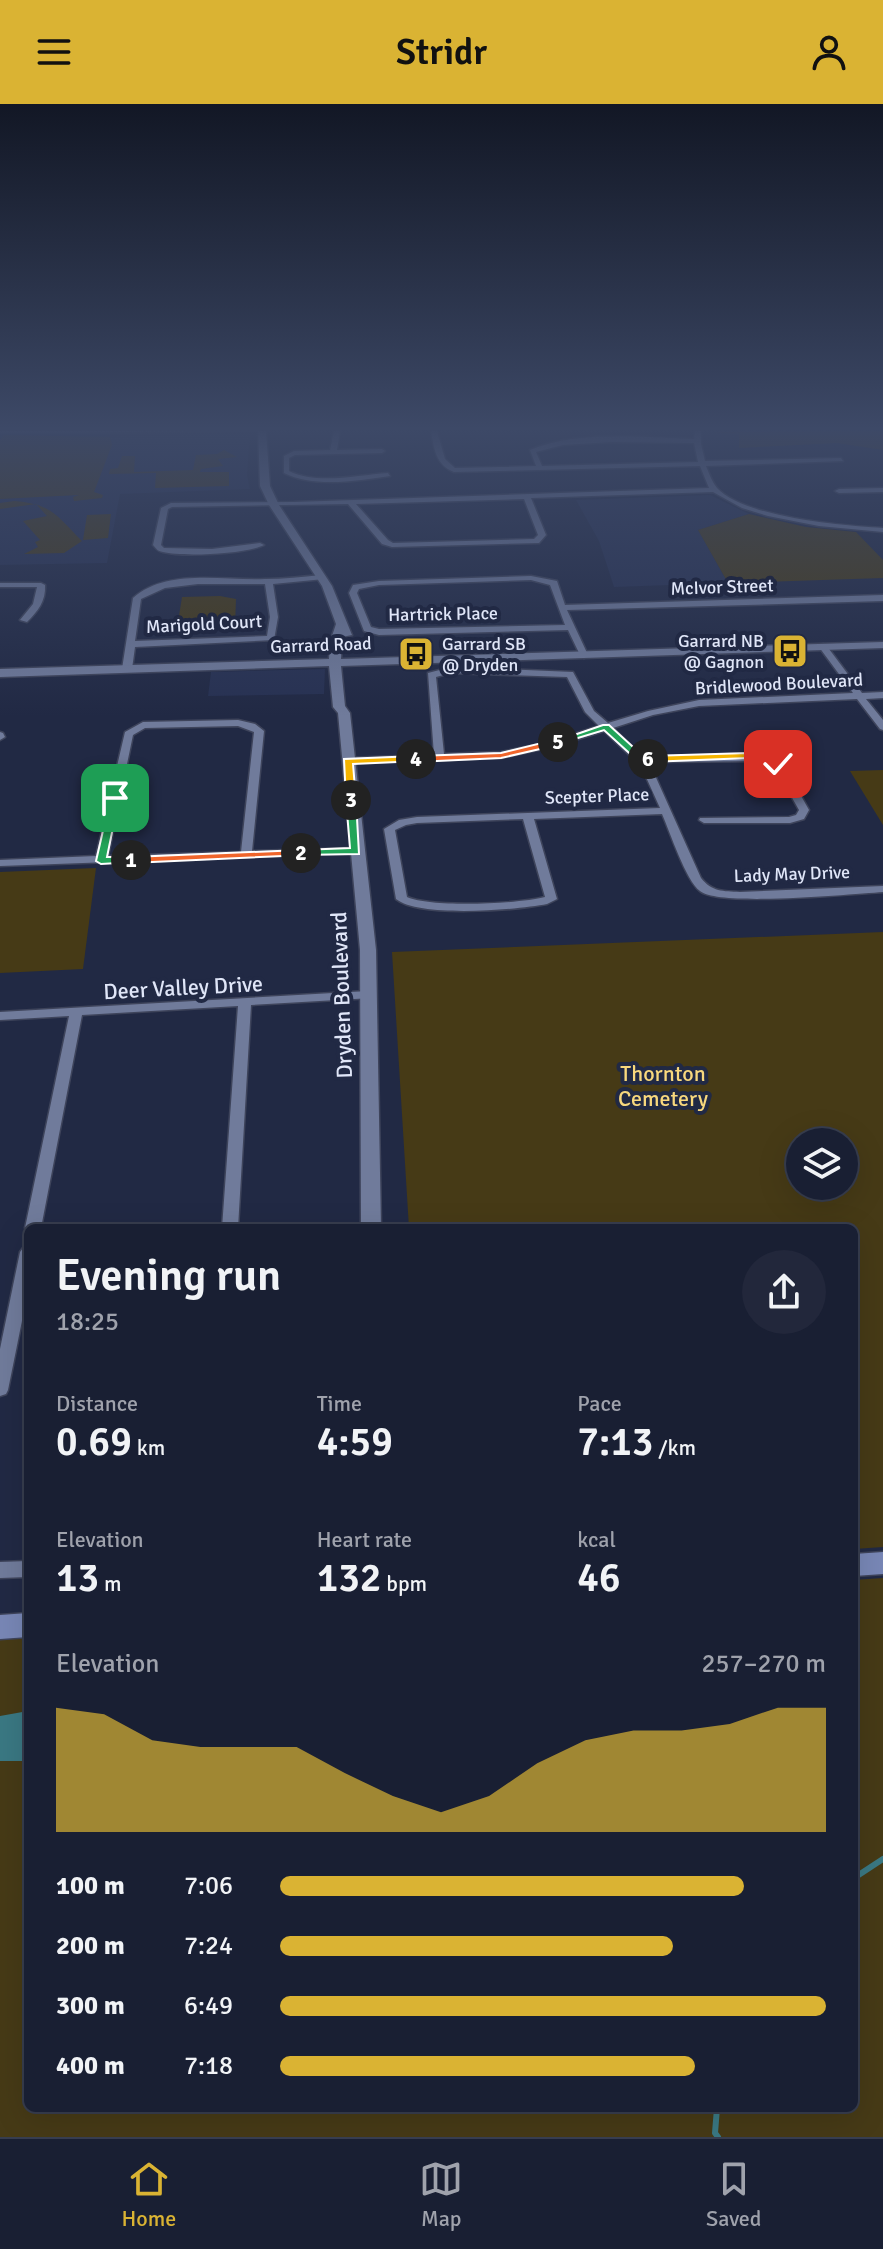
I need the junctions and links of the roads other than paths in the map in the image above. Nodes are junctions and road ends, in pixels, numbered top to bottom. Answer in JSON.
{"nodes":[{"id":1,"x":161,"y":526,"type":"edge"},
{"id":2,"x":288,"y":526,"type":"edge"},
{"id":3,"x":371,"y":526,"type":"edge"},
{"id":4,"x":538,"y":526,"type":"edge"},
{"id":5,"x":831,"y":526,"type":"edge"},
{"id":6,"x":883,"y":530,"type":"edge"},
{"id":7,"x":260,"y":545,"type":"dead end"},
{"id":8,"x":321,"y":577,"type":"junction"},
{"id":9,"x":269,"y":582,"type":"junction"},
{"id":10,"x":0,"y":585,"type":"edge"},
{"id":11,"x":883,"y":598,"type":"edge"},
{"id":12,"x":562,"y":608,"type":"junction"},
{"id":13,"x":24,"y":620,"type":"dead end"},
{"id":14,"x":571,"y":627,"type":"junction"},
{"id":15,"x":132,"y":644,"type":"junction"},
{"id":16,"x":883,"y":645,"type":"edge"},
{"id":17,"x":823,"y":647,"type":"junction"},
{"id":18,"x":584,"y":655,"type":"junction"},
{"id":19,"x":342,"y":662,"type":"junction"},
{"id":20,"x":127,"y":669,"type":"junction"},
{"id":21,"x":0,"y":673,"type":"edge"},
{"id":22,"x":883,"y":695,"type":"edge"},
{"id":23,"x":859,"y":696,"type":"junction"},
{"id":24,"x":606,"y":727,"type":"junction"},
{"id":25,"x":883,"y":727,"type":"edge"},
{"id":26,"x":439,"y":758,"type":"junction"},
{"id":27,"x":641,"y":759,"type":"junction"},
{"id":28,"x":348,"y":761,"type":"junction"},
{"id":29,"x":667,"y":811,"type":"junction"},
{"id":30,"x":528,"y":817,"type":"junction"},
{"id":31,"x":704,"y":820,"type":"dead end"},
{"id":32,"x":356,"y":851,"type":"junction"},
{"id":33,"x":246,"y":854,"type":"junction"},
{"id":34,"x":101,"y":861,"type":"junction"},
{"id":35,"x":0,"y":863,"type":"edge"},
{"id":36,"x":883,"y":889,"type":"edge"},
{"id":37,"x":368,"y":995,"type":"junction"},
{"id":38,"x":245,"y":1004,"type":"junction"},
{"id":39,"x":76,"y":1013,"type":"junction"},
{"id":40,"x":0,"y":1016,"type":"edge"},
{"id":41,"x":34,"y":1224,"type":"edge"},
{"id":42,"x":230,"y":1224,"type":"edge"},
{"id":43,"x":371,"y":1224,"type":"edge"},
{"id":44,"x":24,"y":1272,"type":"edge"},
{"id":45,"x":0,"y":1390,"type":"edge"},
{"id":46,"x":883,"y":1563,"type":"edge"},
{"id":47,"x":858,"y":1565,"type":"edge"},
{"id":48,"x":24,"y":1569,"type":"edge"},
{"id":49,"x":0,"y":1570,"type":"edge"},
{"id":50,"x":24,"y":1625,"type":"edge"},
{"id":51,"x":0,"y":1627,"type":"edge"}],
"edges":[{"from":1,"to":7,"type":"street"},
{"from":2,"to":8,"type":"street","name":"Dryden Boulevard"},
{"from":3,"to":4,"type":"street"},
{"from":5,"to":6,"type":"street"},
{"from":8,"to":9,"type":"street","name":"Marigold Court"},
{"from":8,"to":19,"type":"street","name":"Dryden Boulevard"},
{"from":9,"to":15,"type":"street","name":"Marigold Court"},
{"from":9,"to":15,"type":"street","name":"Marigold Court"},
{"from":10,"to":13,"type":"street"},
{"from":11,"to":12,"type":"street","name":"McIvor Street"},
{"from":12,"to":14,"type":"street","name":"Hartrick Place"},
{"from":12,"to":14,"type":"street","name":"Hartrick Place"},
{"from":14,"to":18,"type":"street","name":"Hartrick Place"},
{"from":15,"to":20,"type":"street","name":"Marigold Court"},
{"from":16,"to":17,"type":"street","name":"Garrard Road"},
{"from":17,"to":18,"type":"street","name":"Garrard Road"},
{"from":17,"to":23,"type":"street"},
{"from":18,"to":19,"type":"street","name":"Garrard Road"},
{"from":19,"to":20,"type":"street","name":"Garrard Road"},
{"from":19,"to":28,"type":"street","name":"Dryden Boulevard"},
{"from":20,"to":21,"type":"street","name":"Garrard Road"},
{"from":22,"to":23,"type":"street","name":"Bridlewood Boulevard"},
{"from":23,"to":24,"type":"street","name":"Bridlewood Boulevard"},
{"from":23,"to":25,"type":"street"},
{"from":24,"to":26,"type":"street","name":"Bridlewood Boulevard"},
{"from":24,"to":26,"type":"street","name":"Lady May Drive"},
{"from":24,"to":27,"type":"street","name":"Lady May Drive"},
{"from":26,"to":28,"type":"street","name":"Bridlewood Boulevard"},
{"from":27,"to":29,"type":"street","name":"Lady May Drive"},
{"from":27,"to":31,"type":"street"},
{"from":28,"to":32,"type":"street","name":"Dryden Boulevard"},
{"from":29,"to":30,"type":"street","name":"Scepter Place"},
{"from":29,"to":36,"type":"street","name":"Lady May Drive"},
{"from":30,"to":30,"type":"street","name":"Scepter Place"},
{"from":32,"to":33,"type":"street"},
{"from":32,"to":37,"type":"street","name":"Dryden Boulevard"},
{"from":33,"to":34,"type":"street"},
{"from":33,"to":34,"type":"street"},
{"from":34,"to":35,"type":"street"},
{"from":37,"to":38,"type":"street","name":"Deer Valley Drive"},
{"from":37,"to":43,"type":"street","name":"Dryden Boulevard"},
{"from":38,"to":39,"type":"street","name":"Deer Valley Drive"},
{"from":38,"to":42,"type":"street"},
{"from":39,"to":40,"type":"street","name":"Deer Valley Drive"},
{"from":39,"to":41,"type":"street"},
{"from":44,"to":45,"type":"street"},
{"from":46,"to":47,"type":"main road"},
{"from":48,"to":49,"type":"street"},
{"from":50,"to":51,"type":"main road"}]}
